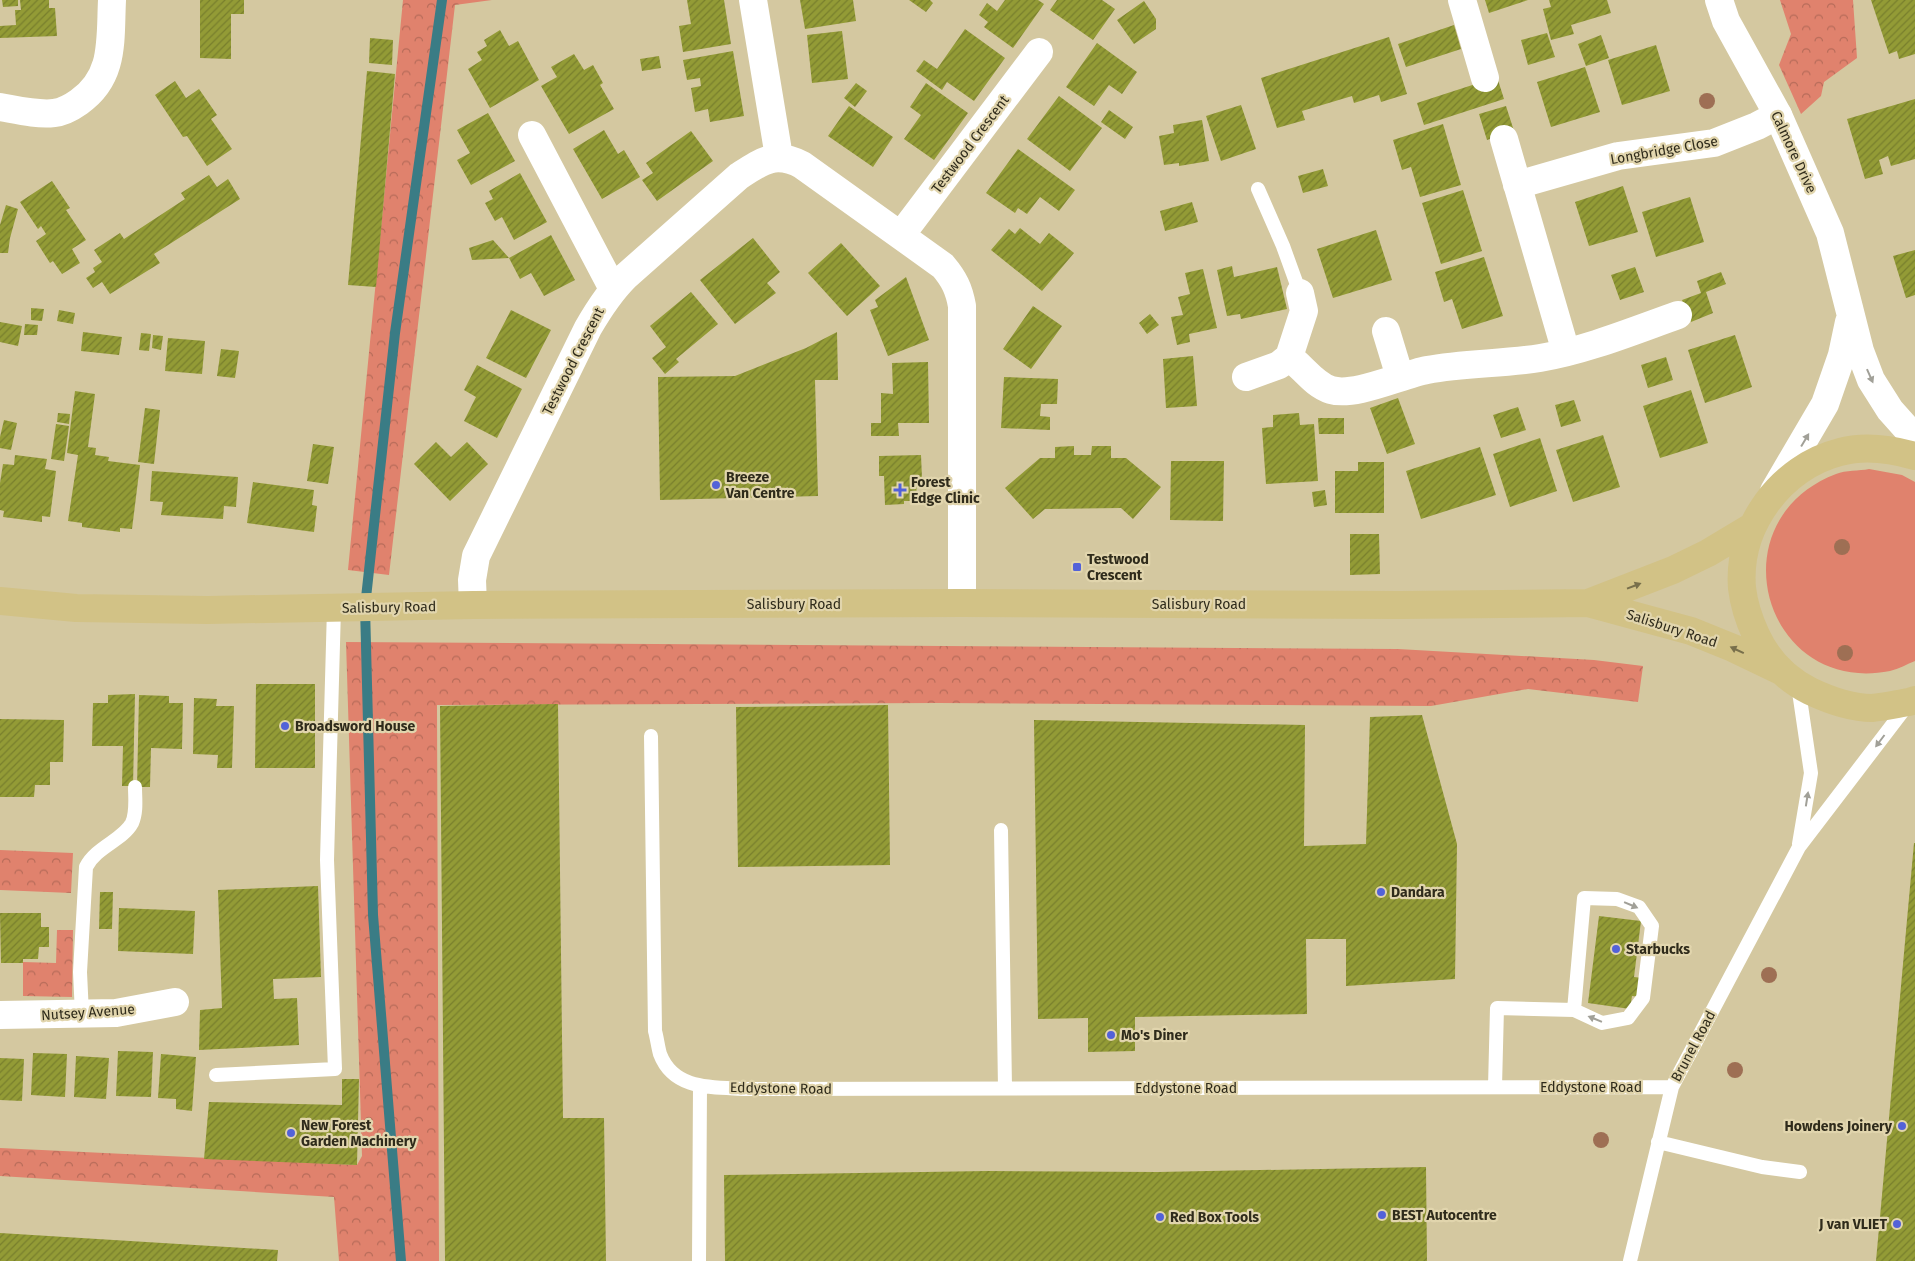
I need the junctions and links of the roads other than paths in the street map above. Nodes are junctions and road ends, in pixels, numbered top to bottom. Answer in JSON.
{"nodes":[{"id":1,"x":112,"y":0,"type":"edge"},
{"id":2,"x":753,"y":0,"type":"edge"},
{"id":3,"x":1462,"y":0,"type":"edge"},
{"id":4,"x":1719,"y":0,"type":"edge"},
{"id":5,"x":1039,"y":52,"type":"dead end"},
{"id":6,"x":1485,"y":78,"type":"dead end"},
{"id":7,"x":0,"y":107,"type":"edge"},
{"id":8,"x":1778,"y":115,"type":"junction"},
{"id":9,"x":532,"y":136,"type":"dead end"},
{"id":10,"x":1504,"y":139,"type":"dead end"},
{"id":11,"x":780,"y":157,"type":"junction"},
{"id":12,"x":1518,"y":185,"type":"junction"},
{"id":13,"x":1258,"y":189,"type":"dead end"},
{"id":14,"x":901,"y":235,"type":"junction"},
{"id":15,"x":613,"y":289,"type":"junction"},
{"id":16,"x":1300,"y":293,"type":"joint"},
{"id":17,"x":1850,"y":313,"type":"junction"},
{"id":18,"x":1678,"y":315,"type":"dead end"},
{"id":19,"x":1386,"y":331,"type":"dead end"},
{"id":20,"x":1566,"y":352,"type":"junction"},
{"id":21,"x":1289,"y":358,"type":"junction"},
{"id":22,"x":1246,"y":377,"type":"dead end"},
{"id":23,"x":1400,"y":377,"type":"junction"},
{"id":24,"x":1915,"y":438,"type":"edge"},
{"id":25,"x":1915,"y":456,"type":"edge"},
{"id":26,"x":1771,"y":497,"type":"junction"},
{"id":27,"x":1753,"y":526,"type":"junction"},
{"id":28,"x":0,"y":601,"type":"edge"},
{"id":29,"x":962,"y":603,"type":"junction"},
{"id":30,"x":1588,"y":603,"type":"junction"},
{"id":31,"x":473,"y":605,"type":"junction"},
{"id":32,"x":334,"y":608,"type":"junction"},
{"id":33,"x":1790,"y":678,"type":"junction"},
{"id":34,"x":1912,"y":701,"type":"edge"},
{"id":35,"x":650,"y":736,"type":"dead end"},
{"id":36,"x":135,"y":787,"type":"dead end"},
{"id":37,"x":1001,"y":830,"type":"dead end"},
{"id":38,"x":1799,"y":847,"type":"junction"},
{"id":39,"x":175,"y":1002,"type":"dead end"},
{"id":40,"x":1574,"y":1010,"type":"junction"},
{"id":41,"x":82,"y":1014,"type":"junction"},
{"id":42,"x":0,"y":1015,"type":"edge"},
{"id":43,"x":216,"y":1075,"type":"dead end"},
{"id":44,"x":700,"y":1086,"type":"junction"},
{"id":45,"x":1672,"y":1087,"type":"junction"},
{"id":46,"x":1005,"y":1088,"type":"junction"},
{"id":47,"x":1495,"y":1088,"type":"junction"},
{"id":48,"x":1658,"y":1142,"type":"junction"},
{"id":49,"x":1800,"y":1172,"type":"dead end"},
{"id":50,"x":698,"y":1261,"type":"edge"},
{"id":51,"x":1630,"y":1261,"type":"edge"}],
"edges":[{"from":1,"to":7,"type":"street"},
{"from":2,"to":11,"type":"street"},
{"from":3,"to":6,"type":"street"},
{"from":4,"to":8,"type":"street","name":"Calmore Drive"},
{"from":5,"to":14,"type":"street","name":"Testwood Crescent"},
{"from":8,"to":12,"type":"street","name":"Longbridge Close"},
{"from":8,"to":17,"type":"street","name":"Calmore Drive"},
{"from":9,"to":15,"type":"street"},
{"from":10,"to":12,"type":"street"},
{"from":11,"to":14,"type":"street"},
{"from":11,"to":15,"type":"street","name":"Testwood Crescent"},
{"from":12,"to":20,"type":"street"},
{"from":13,"to":16,"type":"lane"},
{"from":14,"to":29,"type":"street"},
{"from":15,"to":31,"type":"street","name":"Testwood Crescent"},
{"from":16,"to":21,"type":"street"},
{"from":17,"to":24,"type":"street","name":"Calmore Drive","one_way":true},
{"from":26,"to":17,"type":"street","name":"Calmore Drive","one_way":true},
{"from":18,"to":20,"type":"street"},
{"from":19,"to":23,"type":"street"},
{"from":20,"to":23,"type":"street"},
{"from":21,"to":22,"type":"street"},
{"from":21,"to":23,"type":"street"},
{"from":25,"to":26,"type":"main road"},
{"from":26,"to":27,"type":"main road"},
{"from":30,"to":27,"type":"main road","name":"Salisbury Road","one_way":true},
{"from":27,"to":33,"type":"main road"},
{"from":28,"to":32,"type":"main road","name":"Salisbury Road"},
{"from":29,"to":30,"type":"main road","name":"Salisbury Road"},
{"from":29,"to":31,"type":"main road","name":"Salisbury Road"},
{"from":33,"to":30,"type":"main road","name":"Salisbury Road","one_way":true},
{"from":31,"to":32,"type":"main road","name":"Salisbury Road"},
{"from":32,"to":43,"type":"lane"},
{"from":33,"to":34,"type":"main road","name":"Salisbury Road"},
{"from":38,"to":33,"type":"lane","name":"Brunel Road","one_way":true},
{"from":34,"to":38,"type":"lane","name":"Brunel Road","one_way":true},
{"from":35,"to":44,"type":"lane","name":"Eddystone Road"},
{"from":36,"to":41,"type":"lane"},
{"from":37,"to":46,"type":"lane"},
{"from":38,"to":45,"type":"lane","name":"Brunel Road"},
{"from":39,"to":41,"type":"street","name":"Nutsey Avenue"},
{"from":40,"to":40,"type":"lane","one_way":true},
{"from":40,"to":47,"type":"lane"},
{"from":41,"to":42,"type":"street","name":"Nutsey Avenue"},
{"from":44,"to":46,"type":"lane","name":"Eddystone Road"},
{"from":44,"to":50,"type":"lane"},
{"from":45,"to":47,"type":"lane","name":"Eddystone Road"},
{"from":45,"to":48,"type":"lane","name":"Brunel Road"},
{"from":46,"to":47,"type":"lane","name":"Eddystone Road"},
{"from":48,"to":49,"type":"lane"},
{"from":48,"to":51,"type":"lane","name":"Brunel Road"}]}
